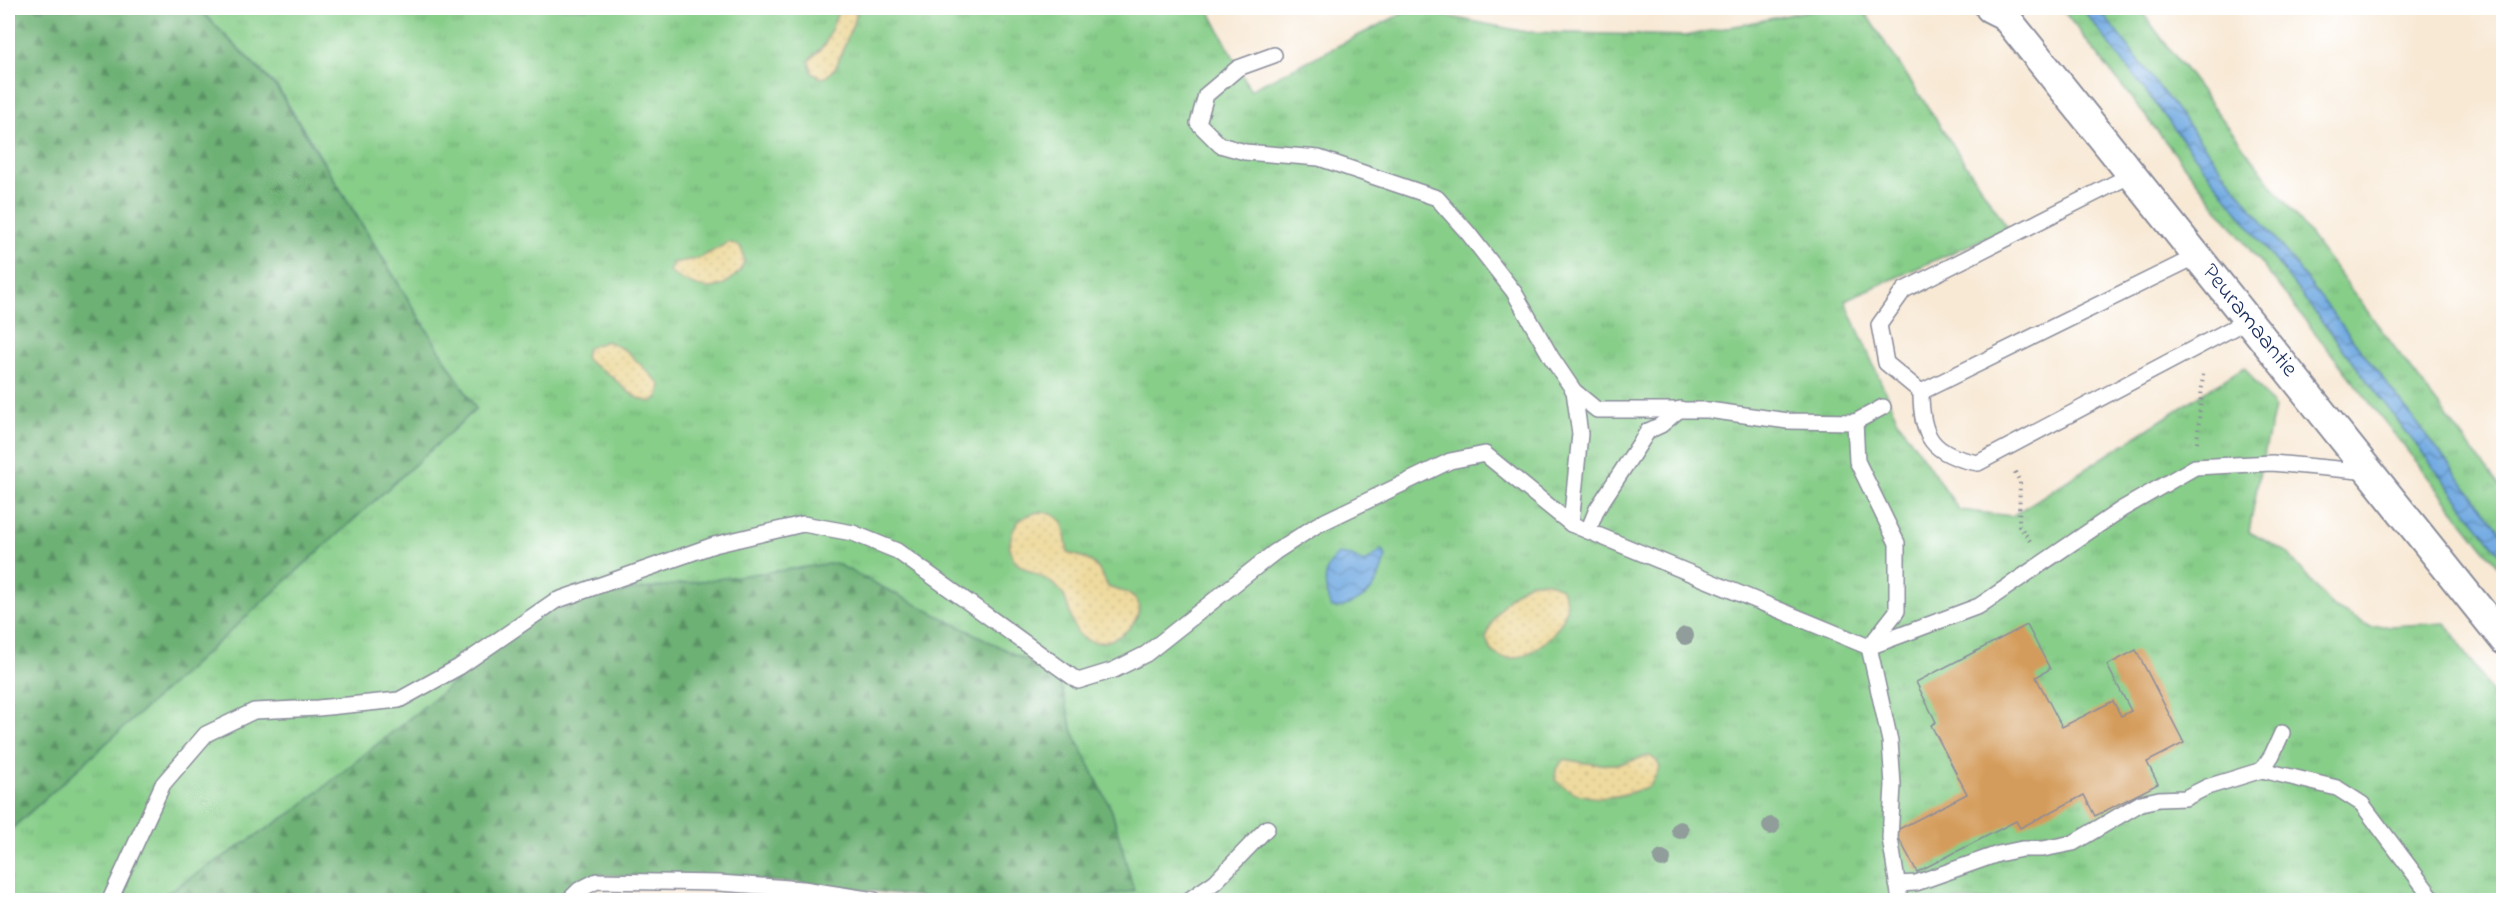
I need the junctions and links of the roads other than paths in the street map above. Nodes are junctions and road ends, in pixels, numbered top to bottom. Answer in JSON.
{"nodes":[{"id":1,"x":1990,"y":8,"type":"edge"},
{"id":2,"x":1274,"y":54,"type":"dead end"},
{"id":3,"x":2131,"y":175,"type":"junction"},
{"id":4,"x":2197,"y":256,"type":"junction"},
{"id":5,"x":2248,"y":320,"type":"junction"},
{"id":6,"x":1574,"y":391,"type":"junction"},
{"id":7,"x":1921,"y":392,"type":"junction"},
{"id":8,"x":1883,"y":407,"type":"dead end"},
{"id":9,"x":1680,"y":409,"type":"junction"},
{"id":10,"x":1855,"y":422,"type":"junction"},
{"id":11,"x":2370,"y":472,"type":"junction"},
{"id":12,"x":1571,"y":524,"type":"junction"},
{"id":13,"x":1588,"y":531,"type":"junction"},
{"id":14,"x":2504,"y":640,"type":"edge"},
{"id":15,"x":1869,"y":647,"type":"junction"},
{"id":16,"x":2282,"y":733,"type":"dead end"},
{"id":17,"x":2262,"y":771,"type":"junction"},
{"id":18,"x":1267,"y":828,"type":"dead end"},
{"id":19,"x":1898,"y":884,"type":"junction"},
{"id":20,"x":578,"y":897,"type":"edge"},
{"id":21,"x":839,"y":898,"type":"edge"},
{"id":22,"x":110,"y":900,"type":"edge"},
{"id":23,"x":874,"y":900,"type":"edge"},
{"id":24,"x":1189,"y":900,"type":"edge"},
{"id":25,"x":1900,"y":900,"type":"edge"},
{"id":26,"x":2434,"y":900,"type":"edge"}],
"edges":[{"from":1,"to":3,"type":"street","name":"Peuramaantie"},
{"from":2,"to":6,"type":"lane"},
{"from":3,"to":4,"type":"street","name":"Peuramaantie"},
{"from":3,"to":7,"type":"lane"},
{"from":4,"to":5,"type":"street","name":"Peuramaantie"},
{"from":4,"to":7,"type":"lane"},
{"from":5,"to":7,"type":"lane"},
{"from":5,"to":11,"type":"street","name":"Peuramaantie"},
{"from":6,"to":9,"type":"lane"},
{"from":6,"to":12,"type":"lane"},
{"from":8,"to":10,"type":"lane"},
{"from":9,"to":10,"type":"lane"},
{"from":9,"to":13,"type":"lane"},
{"from":10,"to":15,"type":"lane"},
{"from":11,"to":14,"type":"street","name":"Peuramaantie"},
{"from":11,"to":15,"type":"lane"},
{"from":12,"to":13,"type":"lane"},
{"from":12,"to":22,"type":"lane"},
{"from":13,"to":15,"type":"lane"},
{"from":15,"to":19,"type":"lane"},
{"from":16,"to":17,"type":"lane"},
{"from":17,"to":19,"type":"lane"},
{"from":17,"to":26,"type":"lane"},
{"from":18,"to":24,"type":"lane"},
{"from":19,"to":25,"type":"lane"},
{"from":20,"to":21,"type":"lane"},
{"from":21,"to":23,"type":"lane"}]}
